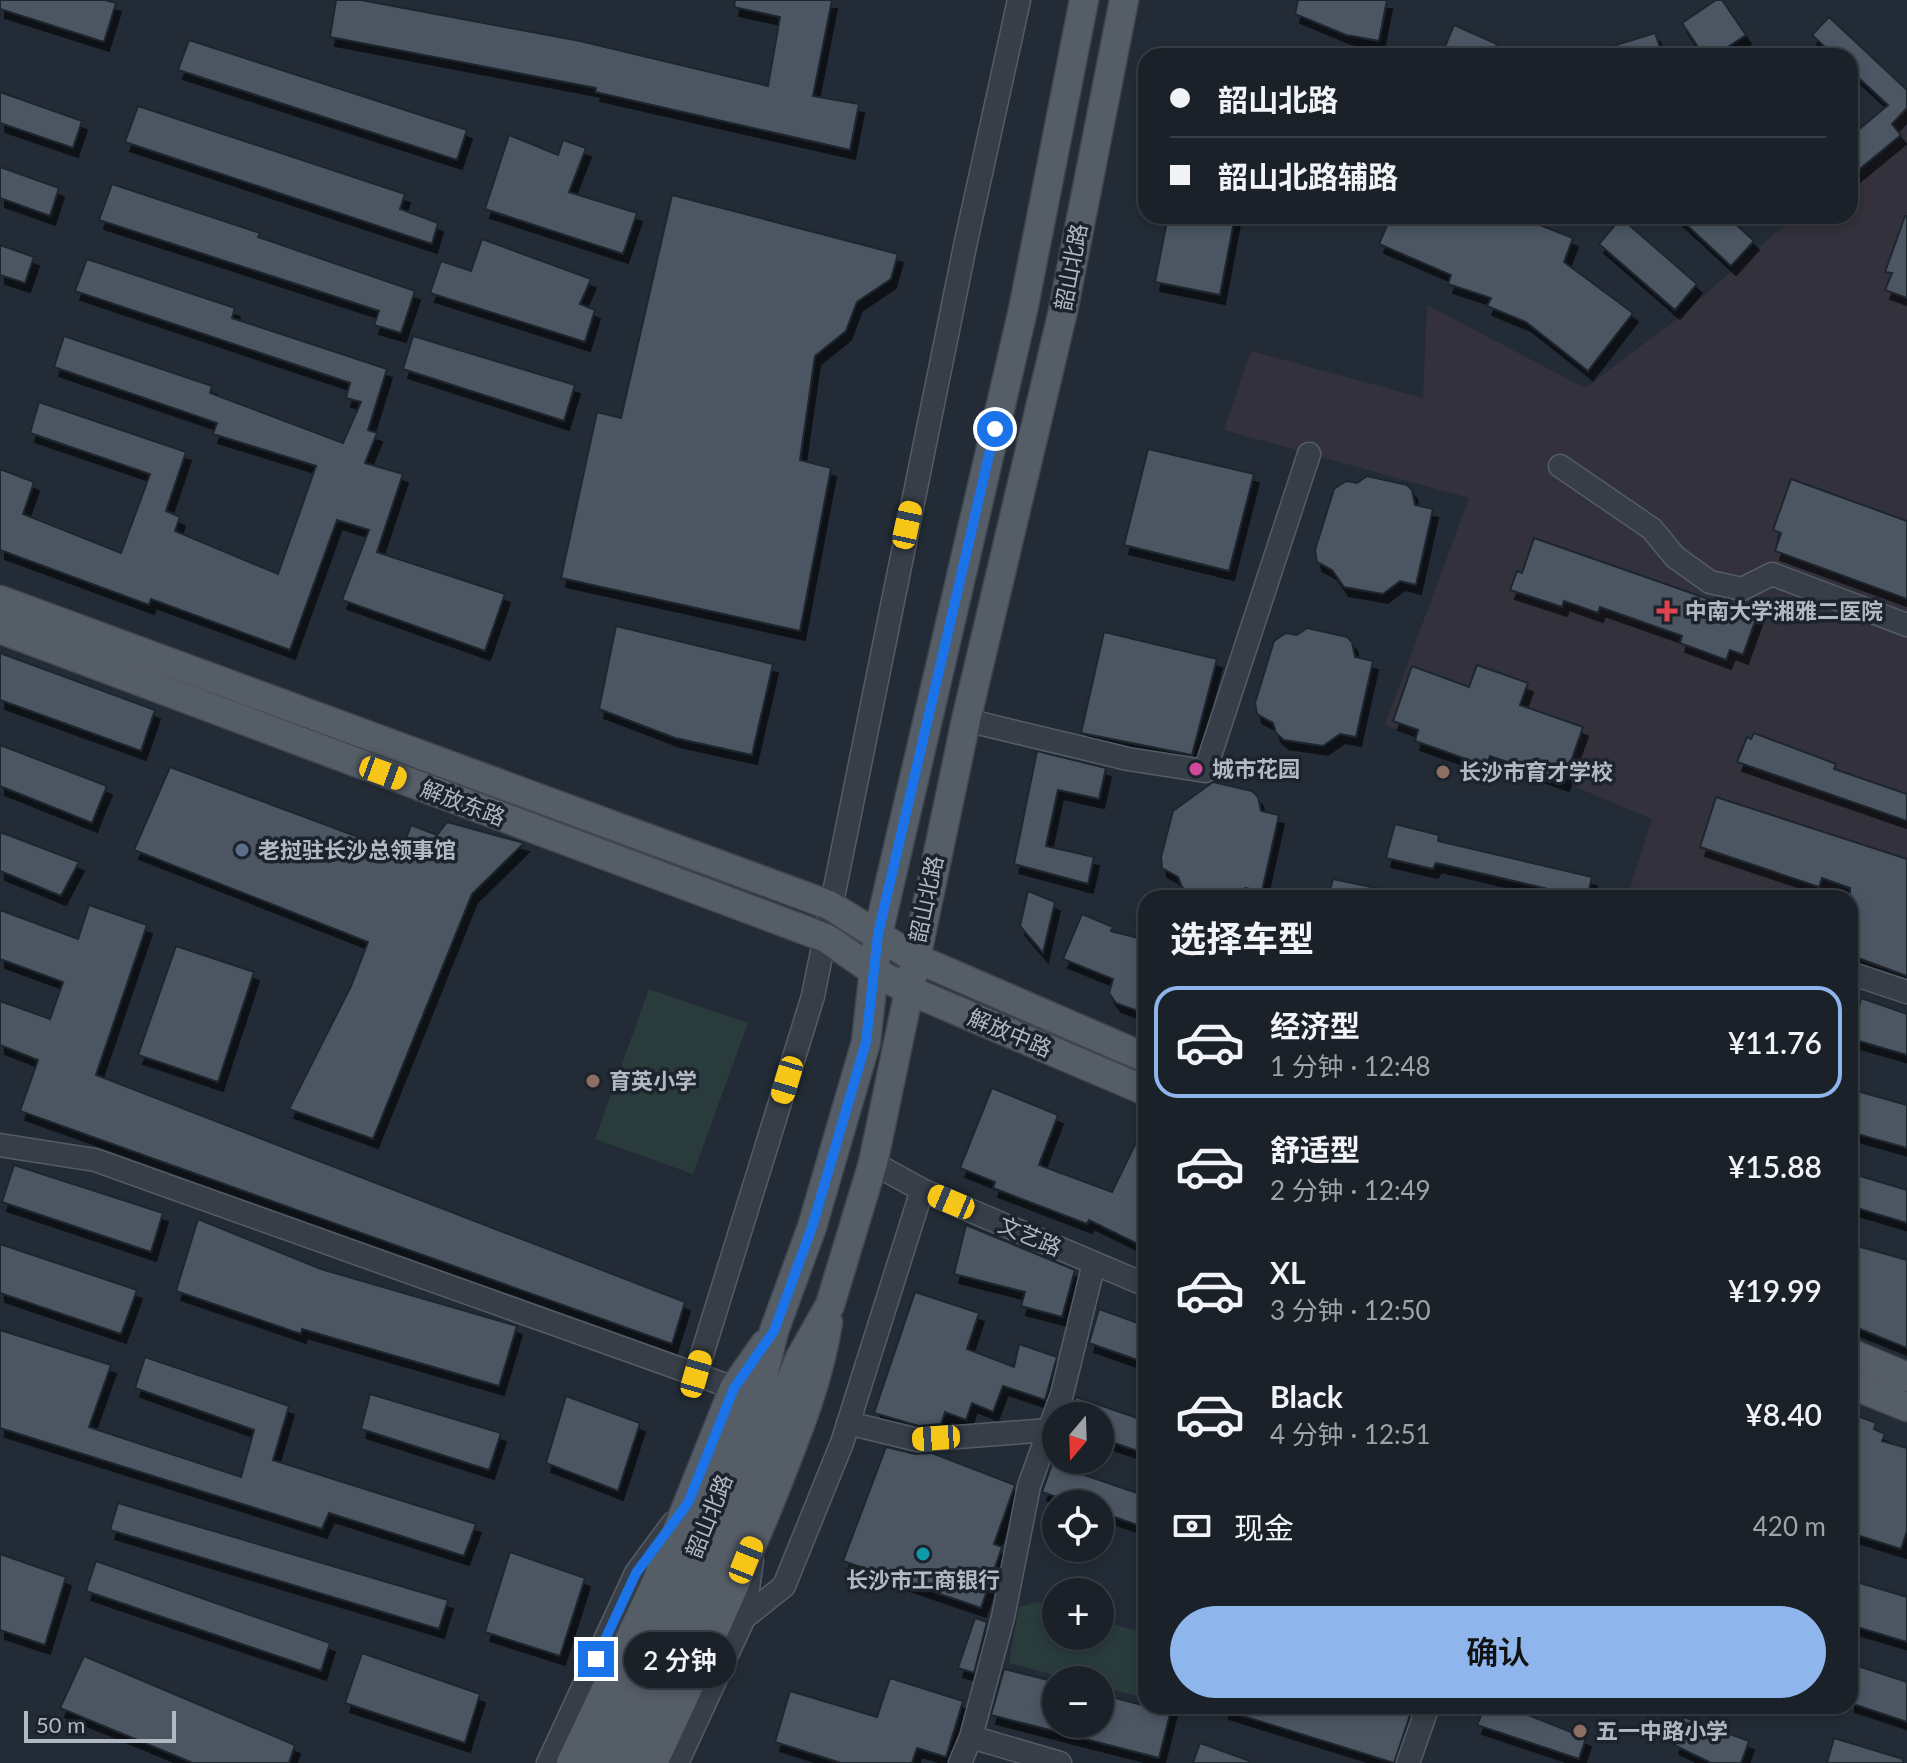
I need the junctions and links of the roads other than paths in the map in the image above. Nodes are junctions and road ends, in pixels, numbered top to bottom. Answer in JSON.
{"nodes":[{"id":1,"x":1019,"y":0,"type":"edge"},
{"id":2,"x":1084,"y":0,"type":"edge"},
{"id":3,"x":1124,"y":0,"type":"edge"},
{"id":4,"x":1309,"y":454,"type":"dead end"},
{"id":5,"x":1560,"y":466,"type":"dead end"},
{"id":6,"x":0,"y":600,"type":"edge"},
{"id":7,"x":1907,"y":625,"type":"edge"},
{"id":8,"x":0,"y":629,"type":"edge"},
{"id":9,"x":966,"y":720,"type":"junction"},
{"id":10,"x":829,"y":905,"type":"junction"},
{"id":11,"x":878,"y":934,"type":"junction"},
{"id":12,"x":826,"y":938,"type":"junction"},
{"id":13,"x":913,"y":957,"type":"junction"},
{"id":14,"x":875,"y":972,"type":"junction"},
{"id":15,"x":1858,"y":976,"type":"edge"},
{"id":16,"x":911,"y":991,"type":"junction"},
{"id":17,"x":1907,"y":992,"type":"edge"},
{"id":18,"x":1138,"y":1055,"type":"edge"},
{"id":19,"x":1138,"y":1088,"type":"edge"},
{"id":20,"x":0,"y":1145,"type":"edge"},
{"id":21,"x":873,"y":1163,"type":"junction"},
{"id":22,"x":922,"y":1190,"type":"junction"},
{"id":23,"x":1094,"y":1263,"type":"junction"},
{"id":24,"x":1138,"y":1282,"type":"edge"},
{"id":25,"x":830,"y":1305,"type":"junction"},
{"id":26,"x":774,"y":1331,"type":"junction"},
{"id":27,"x":1858,"y":1356,"type":"edge"},
{"id":28,"x":696,"y":1374,"type":"junction"},
{"id":29,"x":1907,"y":1377,"type":"edge"},
{"id":30,"x":1858,"y":1387,"type":"edge"},
{"id":31,"x":734,"y":1388,"type":"junction"},
{"id":32,"x":1059,"y":1402,"type":"edge"},
{"id":33,"x":1907,"y":1407,"type":"edge"},
{"id":34,"x":848,"y":1423,"type":"junction"},
{"id":35,"x":1042,"y":1431,"type":"edge"},
{"id":36,"x":1042,"y":1450,"type":"edge"},
{"id":37,"x":688,"y":1503,"type":"junction"},
{"id":38,"x":735,"y":1614,"type":"junction"},
{"id":39,"x":1425,"y":1714,"type":"edge"},
{"id":40,"x":971,"y":1737,"type":"junction"},
{"id":41,"x":548,"y":1763,"type":"edge"},
{"id":42,"x":571,"y":1763,"type":"edge"},
{"id":43,"x":600,"y":1763,"type":"edge"},
{"id":44,"x":626,"y":1763,"type":"edge"},
{"id":45,"x":653,"y":1763,"type":"edge"},
{"id":46,"x":677,"y":1763,"type":"edge"},
{"id":47,"x":960,"y":1763,"type":"edge"},
{"id":48,"x":1060,"y":1763,"type":"edge"},
{"id":49,"x":1408,"y":1763,"type":"edge"}],
"edges":[{"from":1,"to":10,"type":"street"},
{"from":2,"to":11,"type":"main road","name":"韶山北路"},
{"from":3,"to":9,"type":"main road","name":"韶山北路"},
{"from":4,"to":9,"type":"street"},
{"from":5,"to":7,"type":"street"},
{"from":6,"to":10,"type":"main road","name":"解放东路"},
{"from":8,"to":12,"type":"main road","name":"解放东路"},
{"from":9,"to":13,"type":"main road","name":"韶山北路"},
{"from":10,"to":11,"type":"main road","name":"解放东路"},
{"from":10,"to":12,"type":"street"},
{"from":11,"to":13,"type":"main road","name":"解放中路"},
{"from":11,"to":14,"type":"main road","name":"韶山北路"},
{"from":12,"to":14,"type":"main road","name":"解放东路"},
{"from":12,"to":28,"type":"street"},
{"from":13,"to":16,"type":"main road","name":"韶山北路"},
{"from":13,"to":18,"type":"main road","name":"解放中路"},
{"from":14,"to":16,"type":"main road","name":"解放中路"},
{"from":14,"to":26,"type":"main road","name":"韶山北路"},
{"from":15,"to":17,"type":"street"},
{"from":16,"to":19,"type":"main road","name":"解放中路"},
{"from":16,"to":21,"type":"main road","name":"韶山北路"},
{"from":20,"to":28,"type":"street"},
{"from":21,"to":22,"type":"street","name":"文艺路"},
{"from":21,"to":25,"type":"main road","name":"韶山北路"},
{"from":22,"to":23,"type":"street","name":"文艺路"},
{"from":22,"to":34,"type":"street"},
{"from":23,"to":24,"type":"street","name":"文艺路"},
{"from":23,"to":32,"type":"street"},
{"from":25,"to":38,"type":"main road"},
{"from":25,"to":44,"type":"main road","name":"韶山北路"},
{"from":26,"to":31,"type":"main road"},
{"from":26,"to":43,"type":"main road","name":"韶山北路"},
{"from":27,"to":29,"type":"main road"},
{"from":28,"to":31,"type":"street"},
{"from":30,"to":33,"type":"main road"},
{"from":31,"to":37,"type":"main road"},
{"from":34,"to":35,"type":"street"},
{"from":34,"to":38,"type":"street"},
{"from":36,"to":40,"type":"street"},
{"from":37,"to":41,"type":"street"},
{"from":37,"to":42,"type":"main road"},
{"from":38,"to":45,"type":"main road"},
{"from":38,"to":46,"type":"street"},
{"from":39,"to":49,"type":"street"},
{"from":40,"to":47,"type":"street"},
{"from":40,"to":48,"type":"street"}]}
